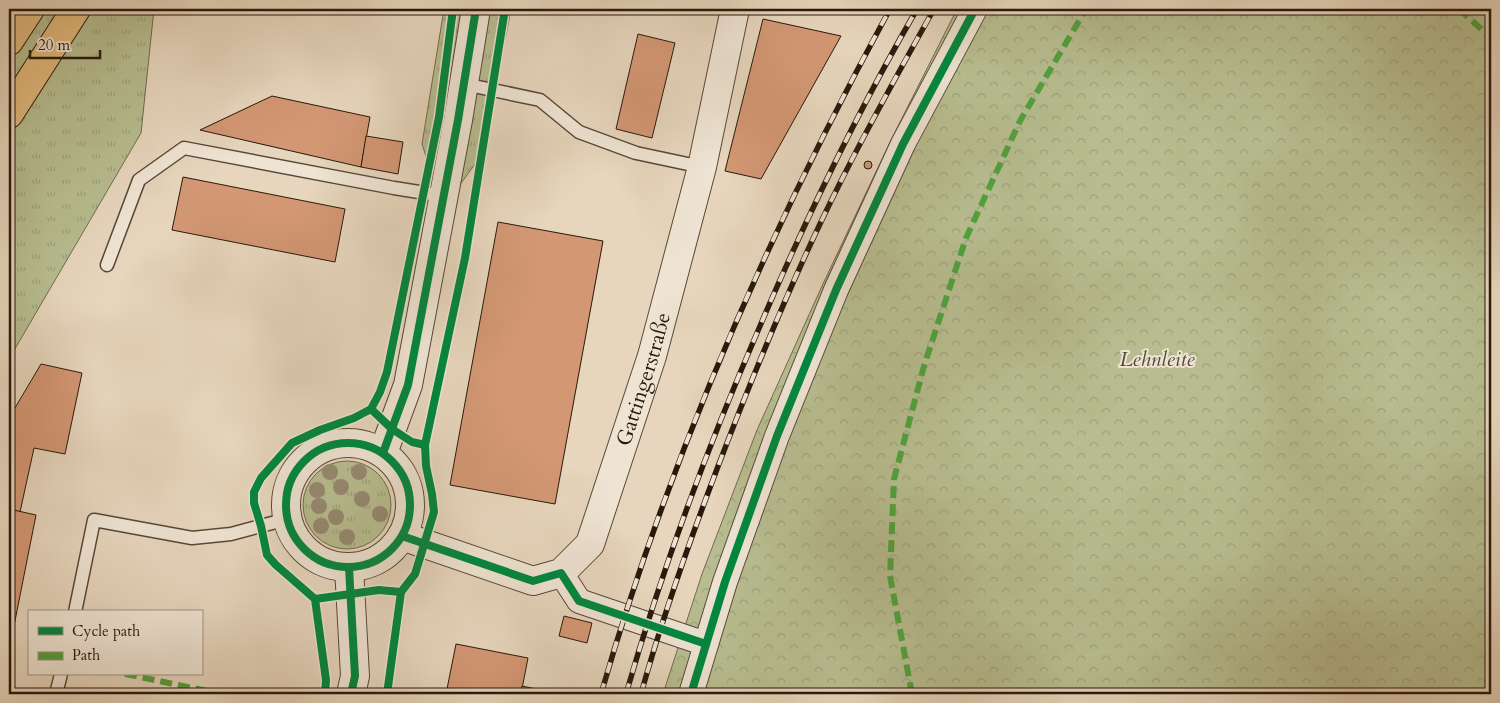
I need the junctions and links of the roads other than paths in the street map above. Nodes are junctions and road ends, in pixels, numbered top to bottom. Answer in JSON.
{"nodes":[{"id":1,"x":30,"y":9,"type":"edge"},
{"id":2,"x":76,"y":9,"type":"edge"},
{"id":3,"x":476,"y":9,"type":"edge"},
{"id":4,"x":735,"y":9,"type":"edge"},
{"id":5,"x":975,"y":9,"type":"edge"},
{"id":6,"x":9,"y":42,"type":"edge"},
{"id":7,"x":464,"y":84,"type":"junction"},
{"id":8,"x":9,"y":114,"type":"edge"},
{"id":9,"x":702,"y":167,"type":"junction"},
{"id":10,"x":444,"y":196,"type":"junction"},
{"id":11,"x":108,"y":265,"type":"dead end"},
{"id":12,"x":383,"y":454,"type":"junction"},
{"id":13,"x":288,"y":519,"type":"junction"},
{"id":14,"x":402,"y":536,"type":"junction"},
{"id":15,"x":349,"y":567,"type":"junction"},
{"id":16,"x":561,"y":573,"type":"junction"},
{"id":17,"x":75,"y":610,"type":"edge"},
{"id":18,"x":706,"y":644,"type":"junction"},
{"id":19,"x":60,"y":676,"type":"edge"},
{"id":20,"x":56,"y":694,"type":"edge"},
{"id":21,"x":352,"y":694,"type":"edge"},
{"id":22,"x":691,"y":694,"type":"edge"}],
"edges":[{"from":1,"to":6,"type":"highway"},
{"from":2,"to":8,"type":"highway"},
{"from":3,"to":7,"type":"street"},
{"from":4,"to":9,"type":"street","name":"Gattingerstraße"},
{"from":5,"to":18,"type":"street"},
{"from":7,"to":9,"type":"lane"},
{"from":7,"to":10,"type":"street"},
{"from":9,"to":16,"type":"street","name":"Gattingerstraße"},
{"from":10,"to":11,"type":"lane"},
{"from":10,"to":12,"type":"street"},
{"from":12,"to":13,"type":"street"},
{"from":12,"to":14,"type":"street"},
{"from":13,"to":15,"type":"street"},
{"from":13,"to":17,"type":"lane"},
{"from":14,"to":15,"type":"street"},
{"from":14,"to":16,"type":"street","name":"Gattingerstraße"},
{"from":15,"to":21,"type":"street"},
{"from":16,"to":18,"type":"street"},
{"from":18,"to":22,"type":"street"},
{"from":19,"to":20,"type":"lane"}]}
